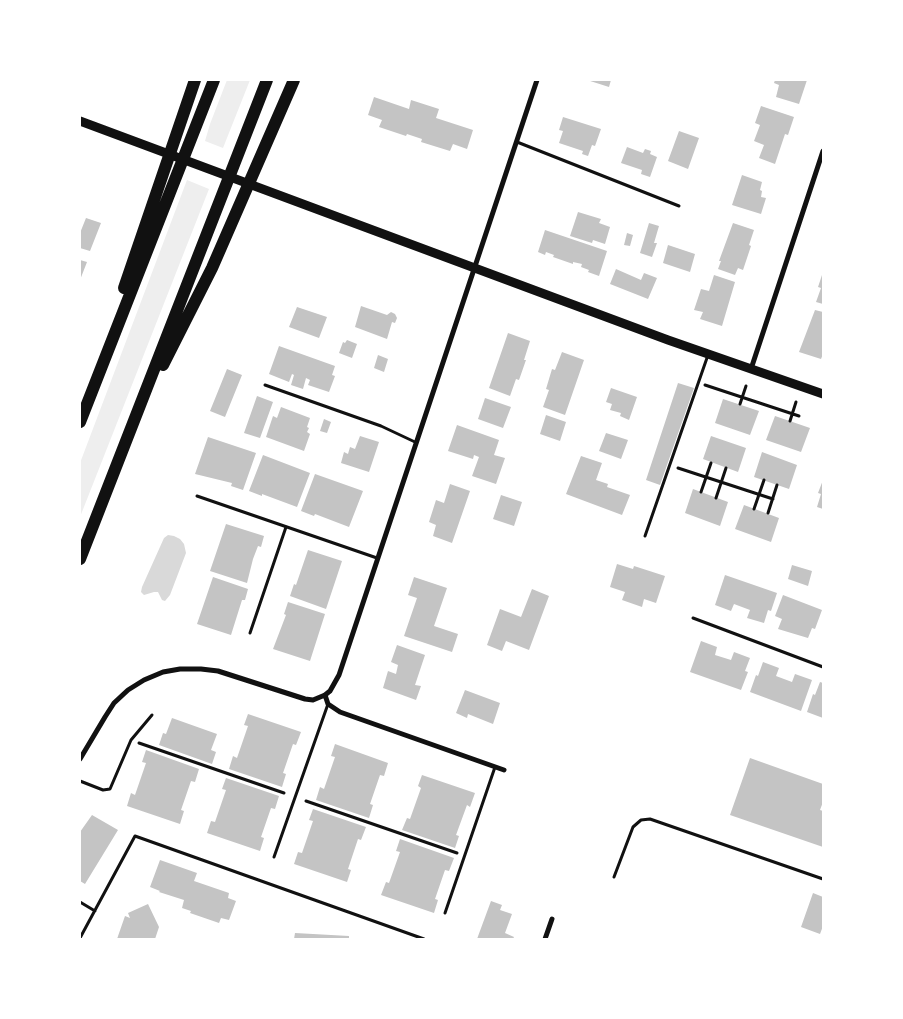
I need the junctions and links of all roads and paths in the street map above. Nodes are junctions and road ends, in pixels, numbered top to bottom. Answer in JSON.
{"nodes":[{"id":1,"x":195,"y":80,"type":"edge"},
{"id":2,"x":214,"y":80,"type":"edge"},
{"id":3,"x":267,"y":80,"type":"edge"},
{"id":4,"x":294,"y":80,"type":"edge"},
{"id":5,"x":537,"y":80,"type":"edge"},
{"id":6,"x":80,"y":121,"type":"edge"},
{"id":7,"x":516,"y":141,"type":"junction"},
{"id":8,"x":823,"y":151,"type":"edge"},
{"id":9,"x":679,"y":206,"type":"dead end"},
{"id":10,"x":474,"y":268,"type":"junction"},
{"id":11,"x":709,"y":354,"type":"junction"},
{"id":12,"x":750,"y":369,"type":"junction"},
{"id":13,"x":698,"y":383,"type":"junction"},
{"id":14,"x":265,"y":385,"type":"dead end"},
{"id":15,"x":746,"y":386,"type":"dead end"},
{"id":16,"x":823,"y":394,"type":"edge"},
{"id":17,"x":742,"y":398,"type":"junction"},
{"id":18,"x":796,"y":402,"type":"dead end"},
{"id":19,"x":740,"y":404,"type":"dead end"},
{"id":20,"x":792,"y":414,"type":"junction"},
{"id":21,"x":800,"y":416,"type":"dead end"},
{"id":22,"x":80,"y":421,"type":"edge"},
{"id":23,"x":790,"y":421,"type":"dead end"},
{"id":24,"x":127,"y":439,"type":"junction"},
{"id":25,"x":415,"y":442,"type":"junction"},
{"id":26,"x":711,"y":463,"type":"dead end"},
{"id":27,"x":670,"y":465,"type":"junction"},
{"id":28,"x":726,"y":468,"type":"dead end"},
{"id":29,"x":706,"y":477,"type":"junction"},
{"id":30,"x":764,"y":480,"type":"dead end"},
{"id":31,"x":721,"y":482,"type":"junction"},
{"id":32,"x":778,"y":485,"type":"dead end"},
{"id":33,"x":702,"y":492,"type":"dead end"},
{"id":34,"x":759,"y":494,"type":"junction"},
{"id":35,"x":197,"y":496,"type":"dead end"},
{"id":36,"x":716,"y":498,"type":"dead end"},
{"id":37,"x":772,"y":499,"type":"junction"},
{"id":38,"x":754,"y":509,"type":"dead end"},
{"id":39,"x":768,"y":513,"type":"dead end"},
{"id":40,"x":286,"y":527,"type":"junction"},
{"id":41,"x":645,"y":536,"type":"dead end"},
{"id":42,"x":377,"y":558,"type":"junction"},
{"id":43,"x":80,"y":559,"type":"edge"},
{"id":44,"x":693,"y":618,"type":"dead end"},
{"id":45,"x":250,"y":633,"type":"dead end"},
{"id":46,"x":823,"y":667,"type":"edge"},
{"id":47,"x":325,"y":695,"type":"junction"},
{"id":48,"x":328,"y":704,"type":"junction"},
{"id":49,"x":152,"y":715,"type":"dead end"},
{"id":50,"x":131,"y":740,"type":"junction"},
{"id":51,"x":80,"y":758,"type":"edge"},
{"id":52,"x":495,"y":767,"type":"junction"},
{"id":53,"x":504,"y":770,"type":"dead end"},
{"id":54,"x":80,"y":781,"type":"edge"},
{"id":55,"x":284,"y":793,"type":"dead end"},
{"id":56,"x":306,"y":801,"type":"dead end"},
{"id":57,"x":464,"y":856,"type":"junction"},
{"id":58,"x":274,"y":857,"type":"dead end"},
{"id":59,"x":614,"y":877,"type":"dead end"},
{"id":60,"x":823,"y":879,"type":"edge"},
{"id":61,"x":80,"y":902,"type":"edge"},
{"id":62,"x":95,"y":910,"type":"junction"},
{"id":63,"x":445,"y":913,"type":"dead end"},
{"id":64,"x":552,"y":919,"type":"dead end"},
{"id":65,"x":80,"y":938,"type":"edge"},
{"id":66,"x":424,"y":939,"type":"edge"},
{"id":67,"x":545,"y":939,"type":"edge"}],
"edges":[{"from":1,"to":22,"type":"highway"},
{"from":2,"to":22,"type":"highway"},
{"from":3,"to":24,"type":"highway"},
{"from":4,"to":24,"type":"highway"},
{"from":5,"to":7,"type":"street"},
{"from":6,"to":10,"type":"street"},
{"from":7,"to":9,"type":"lane"},
{"from":7,"to":10,"type":"street"},
{"from":8,"to":12,"type":"street"},
{"from":10,"to":11,"type":"street"},
{"from":10,"to":25,"type":"street"},
{"from":11,"to":12,"type":"street"},
{"from":11,"to":13,"type":"lane"},
{"from":12,"to":16,"type":"street"},
{"from":13,"to":17,"type":"path"},
{"from":13,"to":27,"type":"lane"},
{"from":14,"to":25,"type":"lane"},
{"from":15,"to":17,"type":"path"},
{"from":17,"to":19,"type":"path"},
{"from":17,"to":20,"type":"path"},
{"from":18,"to":20,"type":"path"},
{"from":20,"to":21,"type":"path"},
{"from":20,"to":23,"type":"path"},
{"from":24,"to":43,"type":"highway"},
{"from":25,"to":42,"type":"street"},
{"from":26,"to":29,"type":"path"},
{"from":27,"to":29,"type":"path"},
{"from":27,"to":41,"type":"lane"},
{"from":28,"to":31,"type":"path"},
{"from":29,"to":31,"type":"path"},
{"from":29,"to":33,"type":"path"},
{"from":30,"to":34,"type":"path"},
{"from":31,"to":34,"type":"path"},
{"from":31,"to":36,"type":"path"},
{"from":32,"to":37,"type":"path"},
{"from":34,"to":37,"type":"path"},
{"from":34,"to":38,"type":"path"},
{"from":35,"to":40,"type":"lane"},
{"from":37,"to":39,"type":"path"},
{"from":40,"to":42,"type":"lane"},
{"from":40,"to":45,"type":"lane"},
{"from":42,"to":47,"type":"street"},
{"from":44,"to":46,"type":"lane"},
{"from":47,"to":48,"type":"street"},
{"from":47,"to":51,"type":"street"},
{"from":48,"to":52,"type":"street"},
{"from":48,"to":58,"type":"lane"},
{"from":49,"to":50,"type":"lane"},
{"from":50,"to":54,"type":"lane"},
{"from":50,"to":55,"type":"path"},
{"from":52,"to":53,"type":"street"},
{"from":52,"to":57,"type":"lane"},
{"from":56,"to":57,"type":"path"},
{"from":57,"to":63,"type":"lane"},
{"from":59,"to":60,"type":"lane"},
{"from":61,"to":62,"type":"lane"},
{"from":62,"to":65,"type":"lane"},
{"from":62,"to":66,"type":"lane"},
{"from":64,"to":67,"type":"street"}]}
